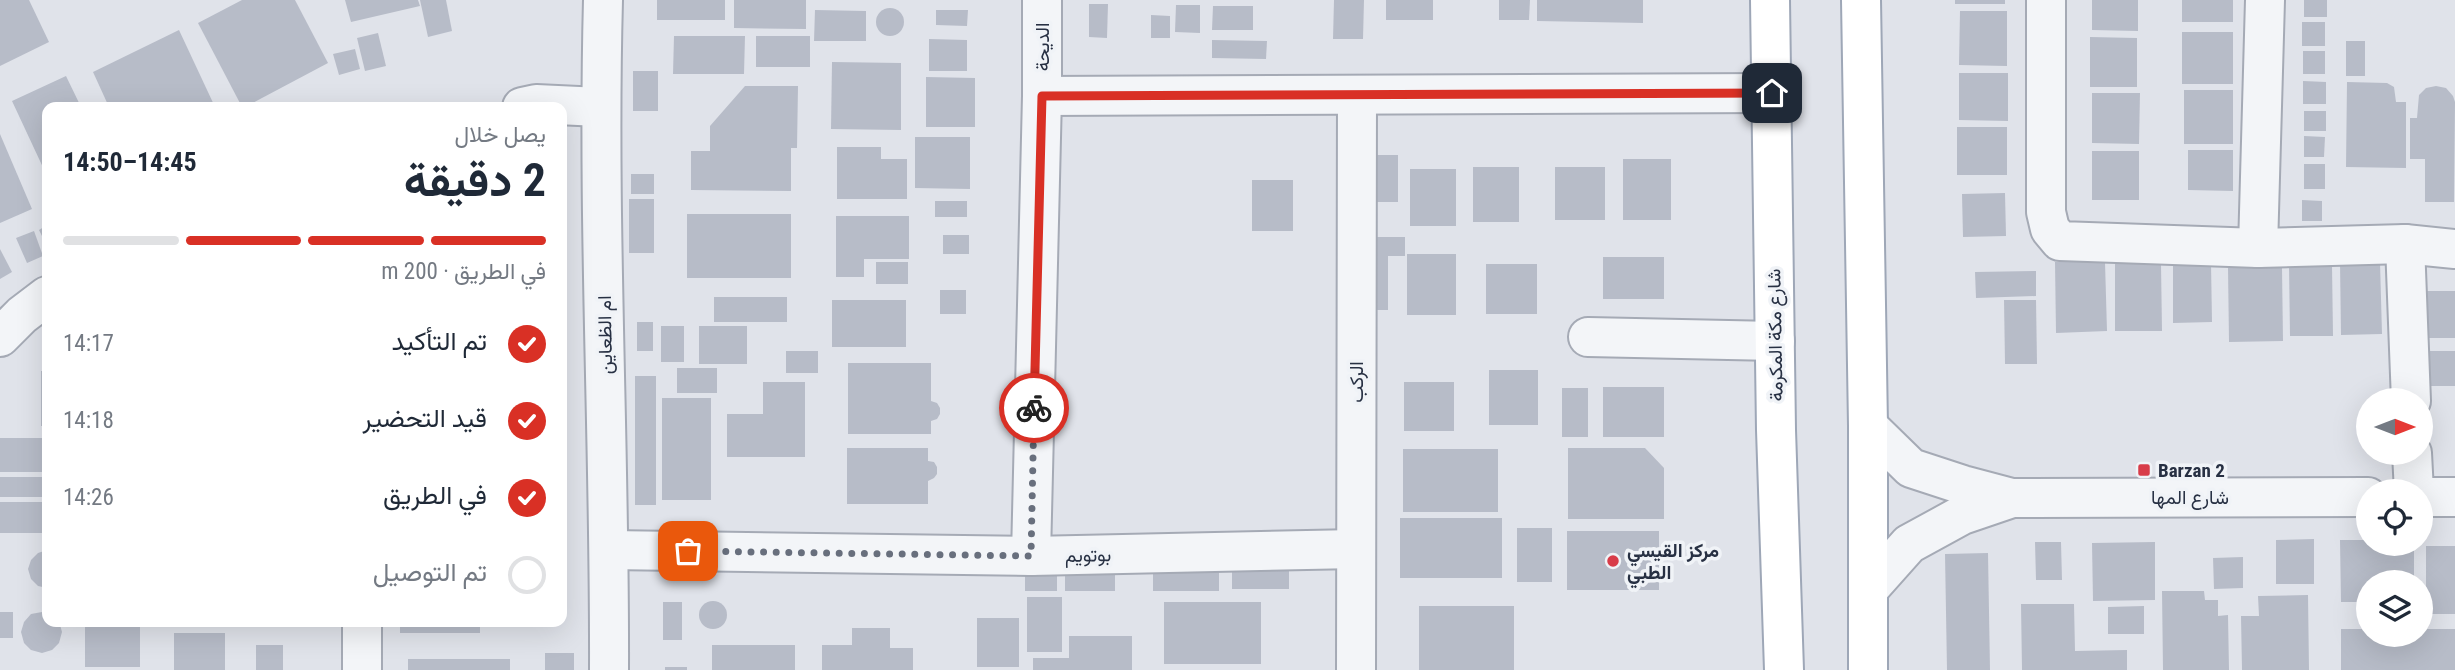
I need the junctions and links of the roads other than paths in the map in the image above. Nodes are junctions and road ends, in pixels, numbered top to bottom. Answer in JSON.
{"nodes":[{"id":1,"x":603,"y":0,"type":"edge"},
{"id":2,"x":1042,"y":0,"type":"edge"},
{"id":3,"x":1770,"y":0,"type":"edge"},
{"id":4,"x":1861,"y":0,"type":"edge"},
{"id":5,"x":2046,"y":0,"type":"edge"},
{"id":6,"x":2265,"y":0,"type":"edge"},
{"id":7,"x":1772,"y":93,"type":"junction"},
{"id":8,"x":1357,"y":95,"type":"junction"},
{"id":9,"x":1042,"y":96,"type":"junction"},
{"id":10,"x":567,"y":105,"type":"edge"},
{"id":11,"x":600,"y":107,"type":"junction"},
{"id":12,"x":2404,"y":244,"type":"junction"},
{"id":13,"x":2258,"y":248,"type":"junction"},
{"id":14,"x":2455,"y":249,"type":"edge"},
{"id":15,"x":42,"y":300,"type":"edge"},
{"id":16,"x":0,"y":337,"type":"edge"},
{"id":17,"x":1588,"y":337,"type":"dead end"},
{"id":18,"x":1774,"y":341,"type":"junction"},
{"id":19,"x":2410,"y":388,"type":"edge"},
{"id":20,"x":1868,"y":426,"type":"junction"},
{"id":21,"x":2356,"y":497,"type":"edge"},
{"id":22,"x":2433,"y":497,"type":"edge"},
{"id":23,"x":2455,"y":497,"type":"edge"},
{"id":24,"x":2012,"y":498,"type":"junction"},
{"id":25,"x":1356,"y":549,"type":"junction"},
{"id":26,"x":610,"y":550,"type":"junction"},
{"id":27,"x":1031,"y":556,"type":"junction"},
{"id":28,"x":1868,"y":590,"type":"junction"},
{"id":29,"x":362,"y":627,"type":"edge"},
{"id":30,"x":362,"y":670,"type":"edge"},
{"id":31,"x":609,"y":670,"type":"edge"},
{"id":32,"x":1356,"y":670,"type":"edge"},
{"id":33,"x":1784,"y":670,"type":"edge"},
{"id":34,"x":1868,"y":670,"type":"edge"}],
"edges":[{"from":1,"to":11,"type":"street","name":"ام الظعاين"},
{"from":2,"to":9,"type":"street","name":"الديحة"},
{"from":3,"to":7,"type":"main road","name":"شارع مكة المكرمة"},
{"from":4,"to":20,"type":"main road"},
{"from":5,"to":13,"type":"street"},
{"from":6,"to":13,"type":"street"},
{"from":7,"to":8,"type":"street"},
{"from":7,"to":18,"type":"main road","name":"شارع مكة المكرمة"},
{"from":8,"to":9,"type":"street"},
{"from":8,"to":25,"type":"street","name":"الركب"},
{"from":9,"to":27,"type":"street","name":"الديحة"},
{"from":10,"to":11,"type":"street"},
{"from":11,"to":26,"type":"street","name":"ام الظعاين"},
{"from":12,"to":13,"type":"street"},
{"from":12,"to":14,"type":"street"},
{"from":12,"to":19,"type":"street"},
{"from":15,"to":16,"type":"street"},
{"from":17,"to":18,"type":"street"},
{"from":18,"to":33,"type":"main road","name":"شارع مكة المكرمة"},
{"from":20,"to":24,"type":"street","name":"شارع المها"},
{"from":20,"to":28,"type":"main road"},
{"from":21,"to":24,"type":"street","name":"شارع المها"},
{"from":22,"to":23,"type":"street"},
{"from":24,"to":28,"type":"street","name":"شارع المها"},
{"from":25,"to":27,"type":"street","name":"بوتويم"},
{"from":25,"to":32,"type":"street","name":"الركب"},
{"from":26,"to":27,"type":"street","name":"بوتويم"},
{"from":26,"to":31,"type":"street","name":"ام الظعاين"},
{"from":28,"to":34,"type":"main road"},
{"from":29,"to":30,"type":"street"}]}
